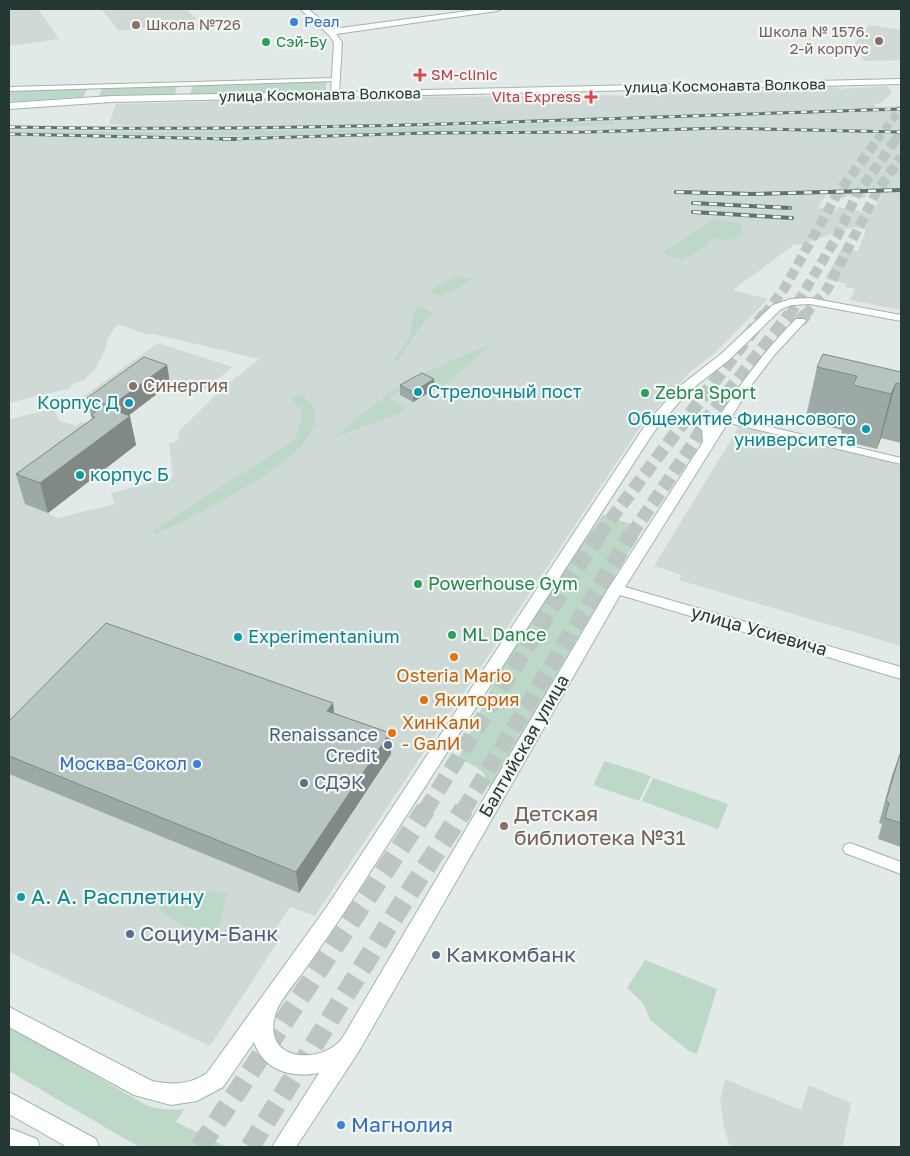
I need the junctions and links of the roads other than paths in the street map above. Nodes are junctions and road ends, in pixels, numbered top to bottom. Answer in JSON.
{"nodes":[{"id":1,"x":304,"y":9,"type":"edge"},
{"id":2,"x":497,"y":9,"type":"edge"},
{"id":3,"x":331,"y":32,"type":"junction"},
{"id":4,"x":335,"y":80,"type":"junction"},
{"id":5,"x":899,"y":80,"type":"edge"},
{"id":6,"x":9,"y":89,"type":"edge"},
{"id":7,"x":335,"y":95,"type":"junction"},
{"id":8,"x":9,"y":106,"type":"edge"},
{"id":9,"x":901,"y":318,"type":"edge"},
{"id":10,"x":800,"y":320,"type":"tunnel mouth"},
{"id":11,"x":724,"y":419,"type":"junction"},
{"id":12,"x":653,"y":424,"type":"junction"},
{"id":13,"x":709,"y":442,"type":"junction"},
{"id":14,"x":901,"y":461,"type":"edge"},
{"id":15,"x":616,"y":589,"type":"junction"},
{"id":16,"x":901,"y":673,"type":"edge"},
{"id":17,"x":850,"y":849,"type":"dead end"},
{"id":18,"x":901,"y":868,"type":"edge"},
{"id":19,"x":270,"y":1002,"type":"junction"},
{"id":20,"x":9,"y":1016,"type":"edge"},
{"id":21,"x":350,"y":1044,"type":"junction"},
{"id":22,"x":15,"y":1107,"type":"edge"},
{"id":23,"x":9,"y":1139,"type":"edge"},
{"id":24,"x":29,"y":1147,"type":"edge"},
{"id":25,"x":88,"y":1147,"type":"edge"},
{"id":26,"x":283,"y":1147,"type":"edge"}],
"edges":[{"from":1,"to":3,"type":"street"},
{"from":2,"to":3,"type":"street"},
{"from":3,"to":4,"type":"street"},
{"from":4,"to":6,"type":"street"},
{"from":4,"to":7,"type":"street"},
{"from":5,"to":7,"type":"street","name":"улица Космонавта Волкова"},
{"from":7,"to":8,"type":"street","name":"улица Космонавта Волкова"},
{"from":9,"to":12,"type":"street"},
{"from":10,"to":11,"type":"street","name":"Балтийская улица"},
{"from":11,"to":13,"type":"street","name":"Балтийская улица"},
{"from":11,"to":14,"type":"street"},
{"from":12,"to":13,"type":"street"},
{"from":12,"to":19,"type":"street"},
{"from":13,"to":15,"type":"street","name":"Балтийская улица"},
{"from":15,"to":16,"type":"street","name":"улица Усиевича"},
{"from":15,"to":21,"type":"street","name":"Балтийская улица"},
{"from":17,"to":18,"type":"street"},
{"from":19,"to":20,"type":"street"},
{"from":19,"to":21,"type":"street"},
{"from":21,"to":26,"type":"street","name":"Балтийская улица"},
{"from":22,"to":25,"type":"street"},
{"from":23,"to":24,"type":"street"}]}
